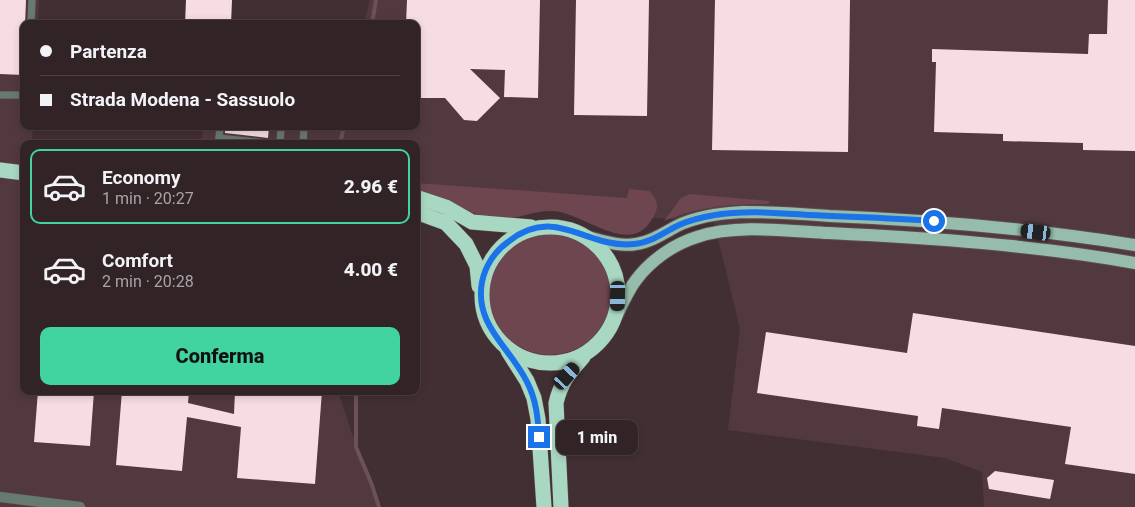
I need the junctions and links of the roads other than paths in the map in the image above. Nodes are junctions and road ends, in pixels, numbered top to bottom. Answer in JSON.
{"nodes":[{"id":1,"x":32,"y":0,"type":"edge"},
{"id":2,"x":31,"y":20,"type":"edge"},
{"id":3,"x":0,"y":95,"type":"edge"},
{"id":4,"x":20,"y":95,"type":"edge"},
{"id":5,"x":0,"y":160,"type":"edge"},
{"id":6,"x":20,"y":162,"type":"edge"},
{"id":7,"x":0,"y":170,"type":"edge"},
{"id":8,"x":20,"y":172,"type":"edge"},
{"id":9,"x":420,"y":202,"type":"edge"},
{"id":10,"x":420,"y":204,"type":"edge"},
{"id":11,"x":537,"y":228,"type":"junction"},
{"id":12,"x":588,"y":237,"type":"junction"},
{"id":13,"x":1135,"y":245,"type":"edge"},
{"id":14,"x":1135,"y":263,"type":"edge"},
{"id":15,"x":481,"y":299,"type":"junction"},
{"id":16,"x":611,"y":327,"type":"junction"},
{"id":17,"x":504,"y":346,"type":"junction"},
{"id":18,"x":588,"y":352,"type":"junction"},
{"id":19,"x":0,"y":498,"type":"edge"},
{"id":20,"x":80,"y":507,"type":"edge"},
{"id":21,"x":544,"y":507,"type":"edge"},
{"id":22,"x":561,"y":507,"type":"edge"}],
"edges":[{"from":1,"to":2,"type":"lane"},
{"from":3,"to":4,"type":"lane"},
{"from":5,"to":6,"type":"highway"},
{"from":7,"to":8,"type":"highway"},
{"from":9,"to":11,"type":"highway"},
{"from":10,"to":15,"type":"highway"},
{"from":11,"to":12,"type":"highway"},
{"from":11,"to":15,"type":"highway"},
{"from":12,"to":13,"type":"main road"},
{"from":12,"to":16,"type":"highway"},
{"from":14,"to":16,"type":"main road"},
{"from":15,"to":17,"type":"highway"},
{"from":16,"to":18,"type":"highway"},
{"from":17,"to":18,"type":"highway"},
{"from":17,"to":21,"type":"highway"},
{"from":18,"to":22,"type":"highway"},
{"from":19,"to":20,"type":"street"}]}
